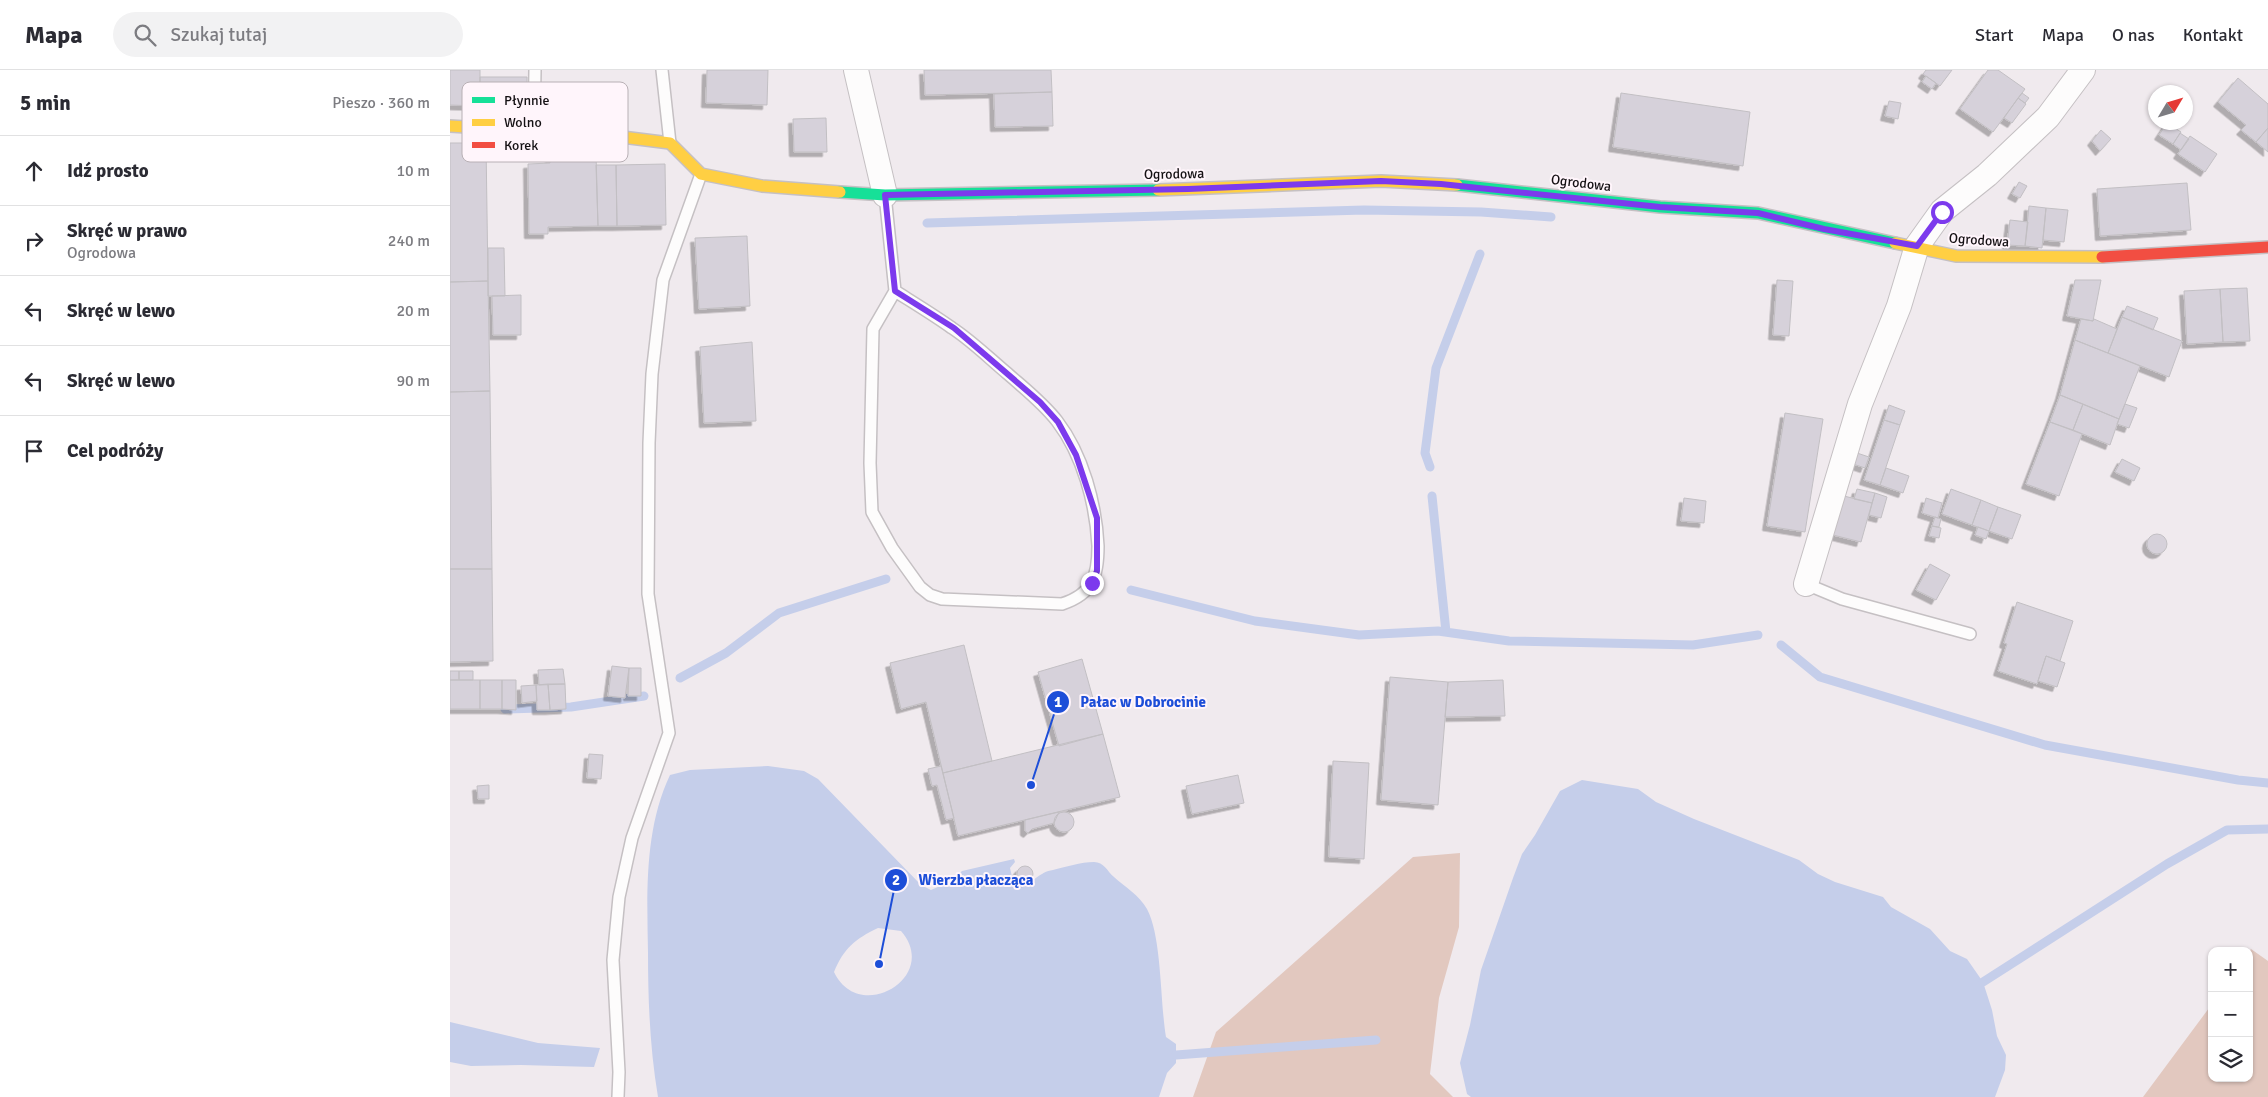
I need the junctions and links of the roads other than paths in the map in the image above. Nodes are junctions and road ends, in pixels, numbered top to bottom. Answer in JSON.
{"nodes":[{"id":1,"x":662,"y":70,"type":"edge"},
{"id":2,"x":856,"y":70,"type":"edge"},
{"id":3,"x":2082,"y":70,"type":"edge"},
{"id":4,"x":628,"y":139,"type":"edge"},
{"id":5,"x":670,"y":143,"type":"junction"},
{"id":6,"x":701,"y":174,"type":"junction"},
{"id":7,"x":885,"y":195,"type":"junction"},
{"id":8,"x":1917,"y":246,"type":"junction"},
{"id":9,"x":2268,"y":247,"type":"edge"},
{"id":10,"x":895,"y":291,"type":"junction"},
{"id":11,"x":1806,"y":584,"type":"joint"},
{"id":12,"x":1970,"y":634,"type":"dead end"},
{"id":13,"x":618,"y":1097,"type":"edge"}],
"edges":[{"from":1,"to":5,"type":"lane"},
{"from":2,"to":7,"type":"street"},
{"from":3,"to":8,"type":"street"},
{"from":4,"to":5,"type":"street"},
{"from":5,"to":6,"type":"street"},
{"from":6,"to":7,"type":"street","name":"Ogrodowa"},
{"from":6,"to":13,"type":"lane"},
{"from":7,"to":8,"type":"street","name":"Ogrodowa"},
{"from":7,"to":10,"type":"lane"},
{"from":8,"to":9,"type":"street","name":"Ogrodowa"},
{"from":8,"to":11,"type":"street"},
{"from":10,"to":10,"type":"lane"},
{"from":11,"to":12,"type":"lane"}]}
